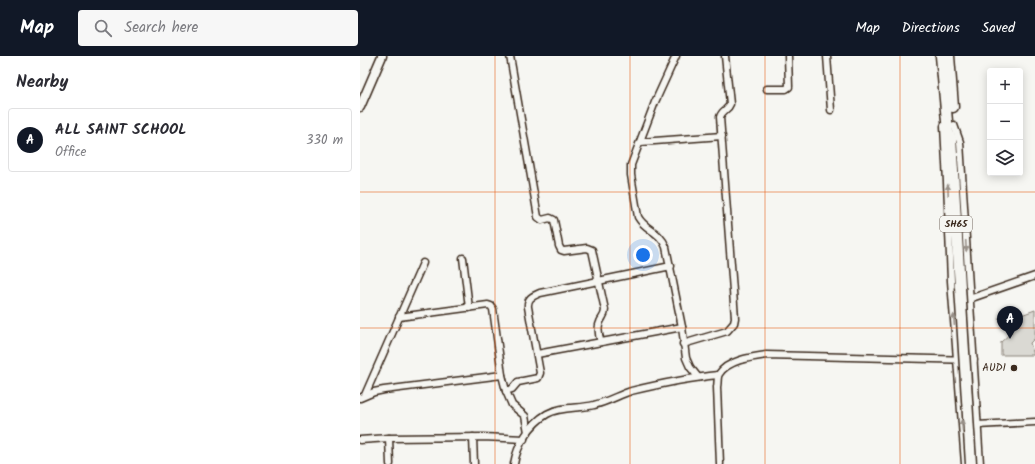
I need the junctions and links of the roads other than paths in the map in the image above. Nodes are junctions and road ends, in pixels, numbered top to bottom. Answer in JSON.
{"nodes":[{"id":1,"x":382,"y":56,"type":"edge"},
{"id":2,"x":510,"y":56,"type":"edge"},
{"id":3,"x":676,"y":56,"type":"edge"},
{"id":4,"x":725,"y":56,"type":"edge"},
{"id":5,"x":788,"y":56,"type":"edge"},
{"id":6,"x":828,"y":56,"type":"edge"},
{"id":7,"x":942,"y":56,"type":"edge"},
{"id":8,"x":949,"y":56,"type":"edge"},
{"id":9,"x":767,"y":89,"type":"dead end"},
{"id":10,"x":360,"y":107,"type":"edge"},
{"id":11,"x":831,"y":110,"type":"dead end"},
{"id":12,"x":950,"y":121,"type":"junction"},
{"id":13,"x":722,"y":136,"type":"junction"},
{"id":14,"x":641,"y":142,"type":"junction"},
{"id":15,"x":463,"y":258,"type":"dead end"},
{"id":16,"x":423,"y":263,"type":"dead end"},
{"id":17,"x":671,"y":266,"type":"junction"},
{"id":18,"x":1035,"y":276,"type":"edge"},
{"id":19,"x":599,"y":281,"type":"junction"},
{"id":20,"x":969,"y":298,"type":"junction"},
{"id":21,"x":469,"y":308,"type":"junction"},
{"id":22,"x":399,"y":317,"type":"junction"},
{"id":23,"x":682,"y":327,"type":"junction"},
{"id":24,"x":601,"y":342,"type":"junction"},
{"id":25,"x":683,"y":344,"type":"junction"},
{"id":26,"x":537,"y":354,"type":"junction"},
{"id":27,"x":956,"y":359,"type":"junction"},
{"id":28,"x":974,"y":360,"type":"junction"},
{"id":29,"x":502,"y":375,"type":"junction"},
{"id":30,"x":718,"y":375,"type":"junction"},
{"id":31,"x":698,"y":377,"type":"junction"},
{"id":32,"x":506,"y":391,"type":"junction"},
{"id":33,"x":363,"y":397,"type":"edge"},
{"id":34,"x":1035,"y":422,"type":"edge"},
{"id":35,"x":977,"y":425,"type":"junction"},
{"id":36,"x":528,"y":432,"type":"junction"},
{"id":37,"x":473,"y":437,"type":"junction"},
{"id":38,"x":389,"y":438,"type":"junction"},
{"id":39,"x":524,"y":439,"type":"junction"},
{"id":40,"x":360,"y":440,"type":"edge"},
{"id":41,"x":390,"y":464,"type":"edge"},
{"id":42,"x":474,"y":464,"type":"edge"},
{"id":43,"x":514,"y":464,"type":"edge"},
{"id":44,"x":720,"y":464,"type":"edge"},
{"id":45,"x":965,"y":464,"type":"edge"},
{"id":46,"x":971,"y":464,"type":"edge"},
{"id":47,"x":980,"y":464,"type":"edge"}],
"edges":[{"from":1,"to":10,"type":"street"},
{"from":2,"to":19,"type":"street"},
{"from":3,"to":14,"type":"street"},
{"from":4,"to":13,"type":"street"},
{"from":5,"to":9,"type":"street"},
{"from":6,"to":11,"type":"street"},
{"from":7,"to":12,"type":"main road","number":"SH65"},
{"from":8,"to":12,"type":"main road","number":"SH65"},
{"from":12,"to":20,"type":"street","one_way":true},
{"from":27,"to":12,"type":"street","one_way":true},
{"from":12,"to":46,"type":"main road","number":"SH65","bridge":true},
{"from":13,"to":14,"type":"street"},
{"from":13,"to":25,"type":"street"},
{"from":14,"to":17,"type":"street"},
{"from":15,"to":21,"type":"street"},
{"from":16,"to":22,"type":"street"},
{"from":17,"to":19,"type":"street"},
{"from":17,"to":23,"type":"street"},
{"from":18,"to":20,"type":"street"},
{"from":19,"to":24,"type":"street"},
{"from":19,"to":26,"type":"street"},
{"from":20,"to":28,"type":"street"},
{"from":21,"to":22,"type":"street"},
{"from":21,"to":29,"type":"street"},
{"from":22,"to":33,"type":"street"},
{"from":23,"to":24,"type":"street"},
{"from":23,"to":25,"type":"street"},
{"from":24,"to":26,"type":"street"},
{"from":25,"to":31,"type":"street"},
{"from":26,"to":32,"type":"street"},
{"from":27,"to":28,"type":"street"},
{"from":27,"to":30,"type":"street"},
{"from":45,"to":27,"type":"street","one_way":true},
{"from":28,"to":35,"type":"street"},
{"from":29,"to":32,"type":"street"},
{"from":29,"to":33,"type":"street"},
{"from":30,"to":31,"type":"street"},
{"from":30,"to":44,"type":"street"},
{"from":31,"to":36,"type":"street"},
{"from":32,"to":36,"type":"street"},
{"from":34,"to":35,"type":"street"},
{"from":35,"to":47,"type":"street"},
{"from":36,"to":39,"type":"street"},
{"from":37,"to":38,"type":"street"},
{"from":37,"to":39,"type":"street"},
{"from":37,"to":42,"type":"street"},
{"from":38,"to":40,"type":"street"},
{"from":38,"to":41,"type":"street"},
{"from":39,"to":43,"type":"street"}]}
